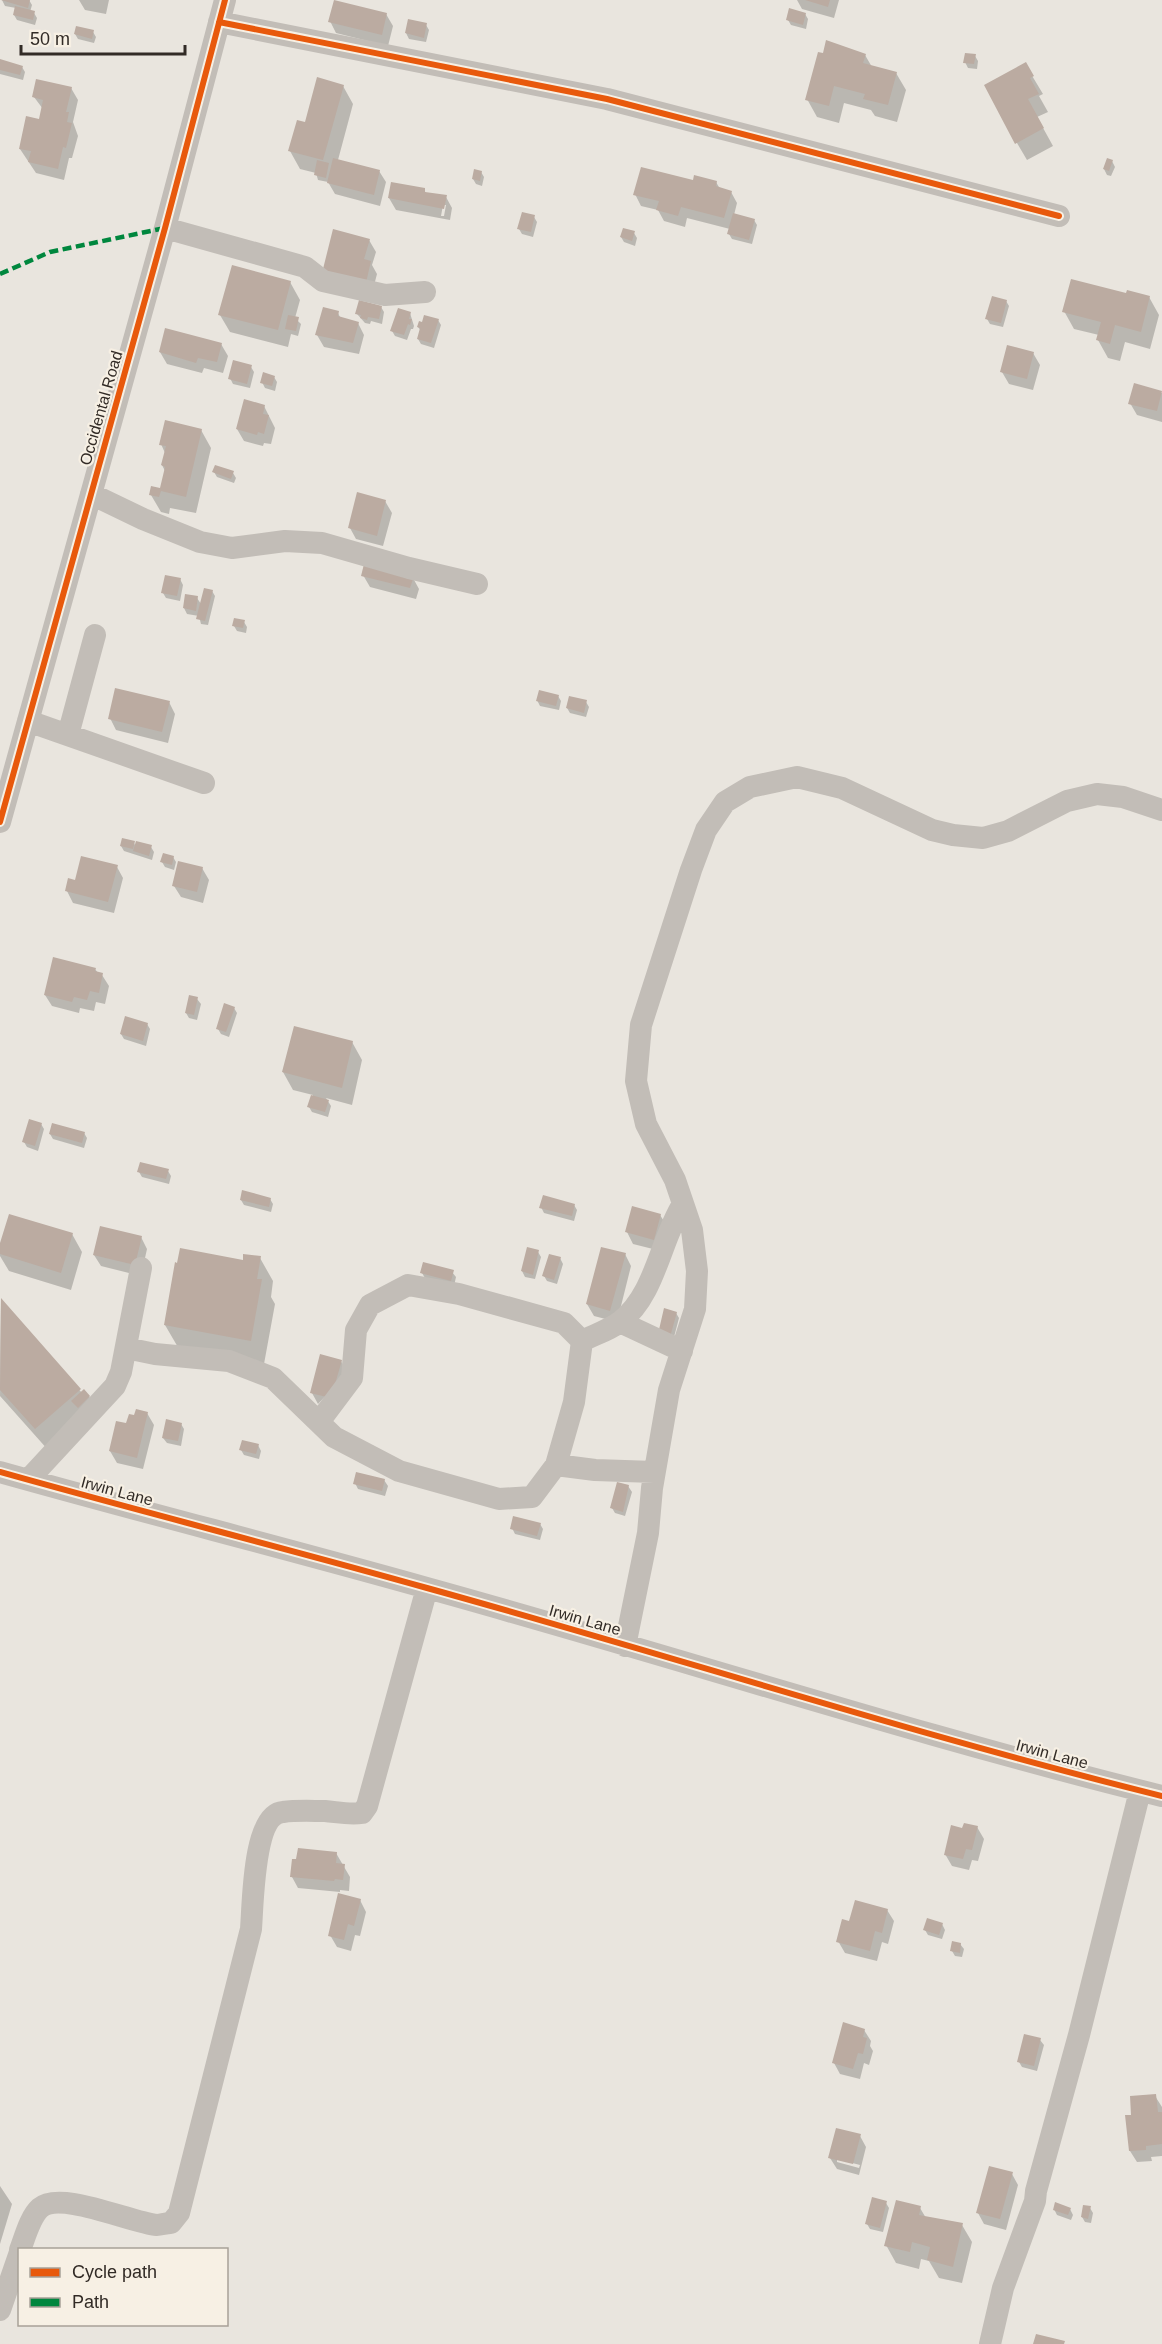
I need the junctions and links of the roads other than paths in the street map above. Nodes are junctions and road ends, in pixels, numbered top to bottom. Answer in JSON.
{"nodes":[{"id":1,"x":222,"y":11,"type":"edge"},
{"id":2,"x":1059,"y":216,"type":"dead end"},
{"id":3,"x":165,"y":228,"type":"junction"},
{"id":4,"x":425,"y":292,"type":"dead end"},
{"id":5,"x":91,"y":494,"type":"junction"},
{"id":6,"x":477,"y":584,"type":"dead end"},
{"id":7,"x":95,"y":634,"type":"dead end"},
{"id":8,"x":28,"y":721,"type":"junction"},
{"id":9,"x":69,"y":735,"type":"junction"},
{"id":10,"x":204,"y":783,"type":"dead end"},
{"id":11,"x":1162,"y":810,"type":"edge"},
{"id":12,"x":0,"y":822,"type":"edge"},
{"id":13,"x":683,"y":1204,"type":"junction"},
{"id":14,"x":141,"y":1268,"type":"dead end"},
{"id":15,"x":620,"y":1322,"type":"junction"},
{"id":16,"x":582,"y":1341,"type":"junction"},
{"id":17,"x":126,"y":1348,"type":"junction"},
{"id":18,"x":682,"y":1351,"type":"junction"},
{"id":19,"x":319,"y":1422,"type":"junction"},
{"id":20,"x":556,"y":1465,"type":"junction"},
{"id":21,"x":0,"y":1472,"type":"edge"},
{"id":22,"x":654,"y":1472,"type":"junction"},
{"id":23,"x":28,"y":1480,"type":"junction"},
{"id":24,"x":427,"y":1588,"type":"junction"},
{"id":25,"x":625,"y":1646,"type":"junction"},
{"id":26,"x":1140,"y":1791,"type":"junction"},
{"id":27,"x":1162,"y":1796,"type":"edge"},
{"id":28,"x":21,"y":2248,"type":"edge"},
{"id":29,"x":18,"y":2257,"type":"edge"},
{"id":30,"x":0,"y":2310,"type":"edge"},
{"id":31,"x":990,"y":2344,"type":"edge"}],
"edges":[{"from":1,"to":2,"type":"street"},
{"from":1,"to":3,"type":"street","name":"Occidental Road"},
{"from":3,"to":4,"type":"street"},
{"from":3,"to":5,"type":"street","name":"Occidental Road"},
{"from":5,"to":6,"type":"street"},
{"from":5,"to":8,"type":"street","name":"Occidental Road"},
{"from":7,"to":9,"type":"street"},
{"from":8,"to":9,"type":"street"},
{"from":8,"to":12,"type":"street","name":"Occidental Road"},
{"from":9,"to":10,"type":"street"},
{"from":11,"to":13,"type":"street"},
{"from":13,"to":15,"type":"street"},
{"from":13,"to":18,"type":"street"},
{"from":14,"to":17,"type":"street"},
{"from":15,"to":16,"type":"street"},
{"from":15,"to":18,"type":"street"},
{"from":16,"to":19,"type":"street"},
{"from":16,"to":20,"type":"street"},
{"from":17,"to":19,"type":"street"},
{"from":17,"to":23,"type":"street"},
{"from":18,"to":22,"type":"street"},
{"from":19,"to":20,"type":"street"},
{"from":20,"to":22,"type":"street"},
{"from":21,"to":23,"type":"street","name":"Irwin Lane"},
{"from":22,"to":25,"type":"street"},
{"from":23,"to":24,"type":"street","name":"Irwin Lane"},
{"from":24,"to":25,"type":"street","name":"Irwin Lane"},
{"from":24,"to":28,"type":"street"},
{"from":25,"to":26,"type":"street","name":"Irwin Lane"},
{"from":26,"to":27,"type":"street","name":"Irwin Lane"},
{"from":26,"to":31,"type":"street"},
{"from":29,"to":30,"type":"street"}]}
